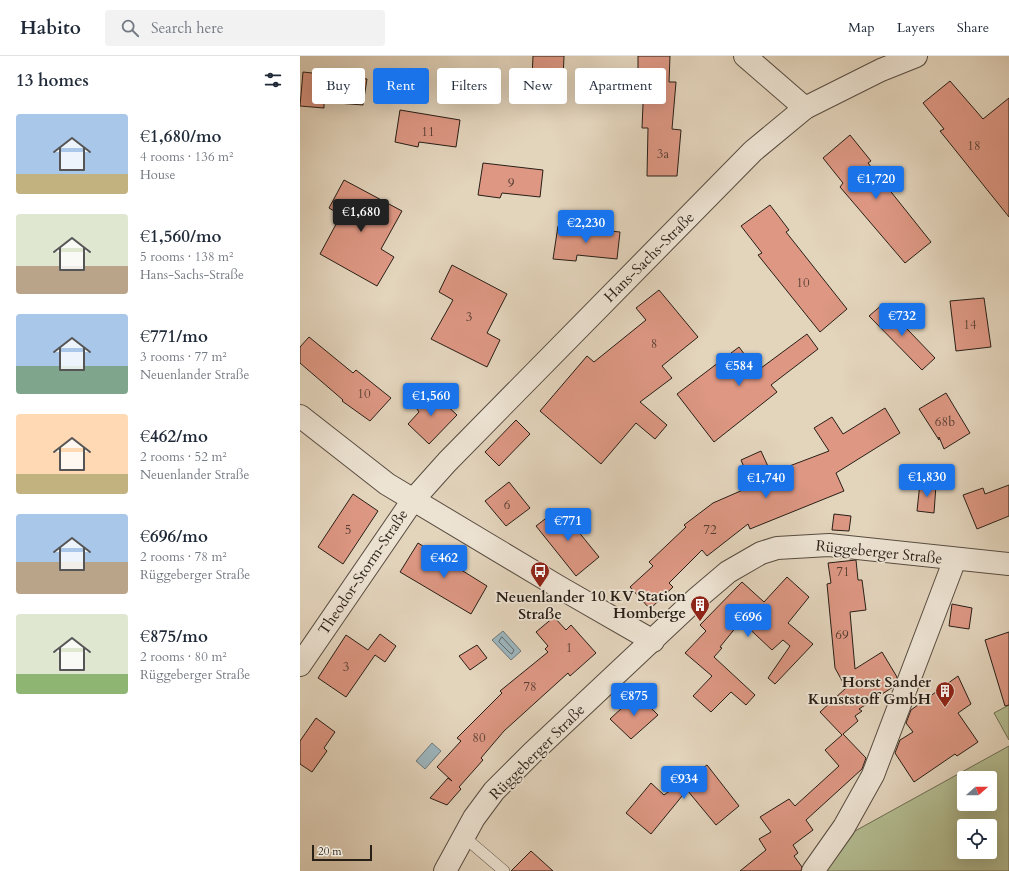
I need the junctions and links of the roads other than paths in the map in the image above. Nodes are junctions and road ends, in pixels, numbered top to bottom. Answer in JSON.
{"nodes":[{"id":1,"x":745,"y":56,"type":"edge"},
{"id":2,"x":916,"y":56,"type":"edge"},
{"id":3,"x":805,"y":108,"type":"junction"},
{"id":4,"x":300,"y":416,"type":"edge"},
{"id":5,"x":413,"y":500,"type":"junction"},
{"id":6,"x":955,"y":559,"type":"junction"},
{"id":7,"x":1009,"y":564,"type":"edge"},
{"id":8,"x":653,"y":641,"type":"junction"},
{"id":9,"x":300,"y":665,"type":"edge"},
{"id":10,"x":463,"y":836,"type":"junction"},
{"id":11,"x":446,"y":871,"type":"edge"},
{"id":12,"x":504,"y":871,"type":"edge"},
{"id":13,"x":813,"y":871,"type":"edge"}],
"edges":[{"from":1,"to":3,"type":"street"},
{"from":2,"to":3,"type":"street","name":"Hans-Sachs-Straße"},
{"from":3,"to":5,"type":"street","name":"Hans-Sachs-Straße"},
{"from":4,"to":5,"type":"street"},
{"from":5,"to":8,"type":"street"},
{"from":5,"to":9,"type":"street","name":"Theodor-Storm-Straße"},
{"from":6,"to":7,"type":"street","name":"Rüggeberger Straße"},
{"from":6,"to":8,"type":"street","name":"Rüggeberger Straße"},
{"from":6,"to":13,"type":"street","name":"Rüggeberger Straße"},
{"from":8,"to":10,"type":"street","name":"Rüggeberger Straße"},
{"from":10,"to":11,"type":"street","name":"Rüggeberger Straße"},
{"from":10,"to":12,"type":"lane"}]}
